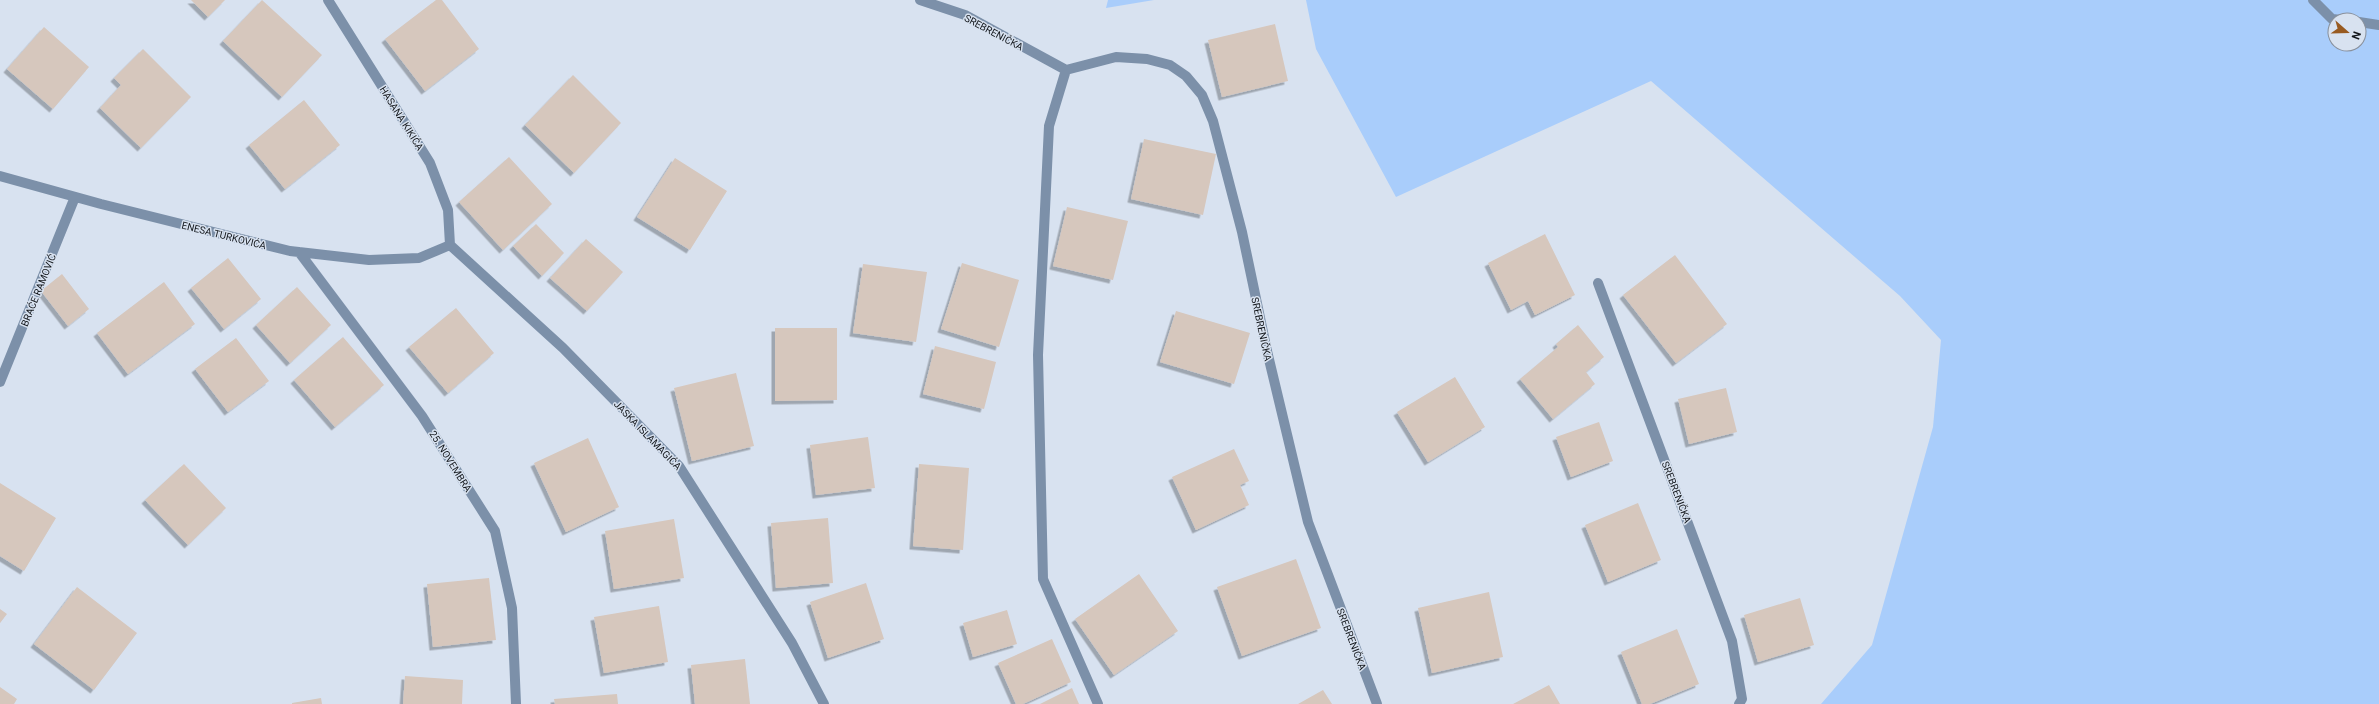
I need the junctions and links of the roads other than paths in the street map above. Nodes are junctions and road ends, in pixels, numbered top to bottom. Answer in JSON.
{"nodes":[{"id":1,"x":328,"y":0,"type":"edge"},
{"id":2,"x":920,"y":0,"type":"edge"},
{"id":3,"x":2313,"y":0,"type":"edge"},
{"id":4,"x":2327,"y":14,"type":"edge"},
{"id":5,"x":2367,"y":23,"type":"edge"},
{"id":6,"x":2379,"y":25,"type":"edge"},
{"id":7,"x":1066,"y":70,"type":"junction"},
{"id":8,"x":0,"y":176,"type":"edge"},
{"id":9,"x":75,"y":197,"type":"junction"},
{"id":10,"x":450,"y":245,"type":"junction"},
{"id":11,"x":299,"y":252,"type":"junction"},
{"id":12,"x":1598,"y":282,"type":"dead end"},
{"id":13,"x":0,"y":382,"type":"edge"},
{"id":14,"x":516,"y":704,"type":"edge"},
{"id":15,"x":824,"y":704,"type":"edge"},
{"id":16,"x":1098,"y":704,"type":"edge"},
{"id":17,"x":1377,"y":704,"type":"edge"},
{"id":18,"x":1739,"y":704,"type":"edge"}],
"edges":[{"from":1,"to":10,"type":"street","name":"HASANA KIKIĆA"},
{"from":2,"to":7,"type":"street","name":"SREBRENIČKA"},
{"from":3,"to":4,"type":"street"},
{"from":5,"to":6,"type":"street"},
{"from":7,"to":16,"type":"street"},
{"from":7,"to":17,"type":"street","name":"SREBRENIČKA"},
{"from":8,"to":9,"type":"street","name":"ENESA TURKOVIĆA"},
{"from":9,"to":11,"type":"street","name":"ENESA TURKOVIĆA"},
{"from":9,"to":13,"type":"street","name":"BRAĆE RAMOVIĆ"},
{"from":10,"to":11,"type":"street","name":"ENESA TURKOVIĆA"},
{"from":10,"to":15,"type":"street","name":"JASKA ISLAMAGIĆA"},
{"from":11,"to":14,"type":"street","name":"25. NOVEMBRA"},
{"from":12,"to":18,"type":"street","name":"SREBRENIČKA"}]}
